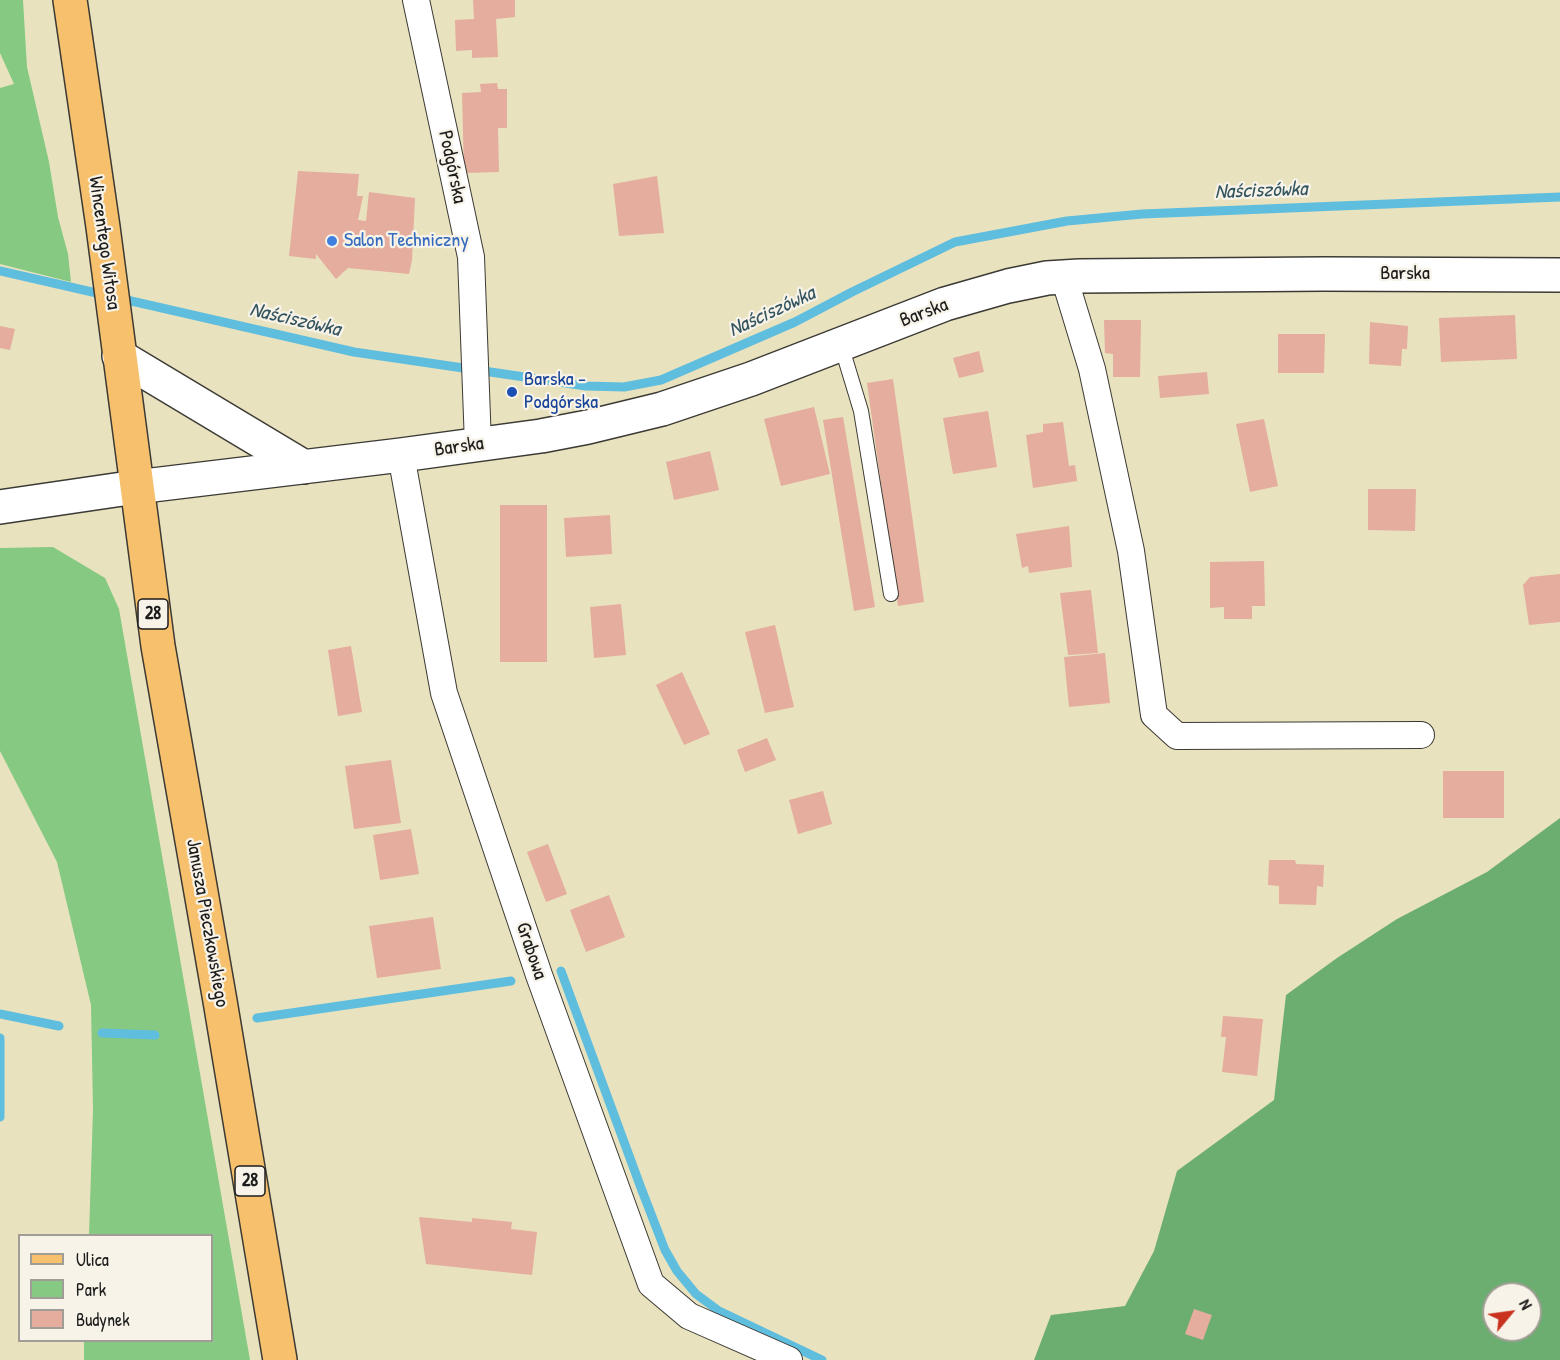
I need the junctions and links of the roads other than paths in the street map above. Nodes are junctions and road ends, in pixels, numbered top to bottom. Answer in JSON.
{"nodes":[{"id":1,"x":70,"y":0,"type":"edge"},
{"id":2,"x":416,"y":0,"type":"edge"},
{"id":3,"x":1560,"y":275,"type":"edge"},
{"id":4,"x":1064,"y":277,"type":"junction"},
{"id":5,"x":117,"y":341,"type":"junction"},
{"id":6,"x":841,"y":345,"type":"junction"},
{"id":7,"x":478,"y":444,"type":"junction"},
{"id":8,"x":401,"y":455,"type":"junction"},
{"id":9,"x":304,"y":466,"type":"junction"},
{"id":10,"x":136,"y":487,"type":"junction"},
{"id":11,"x":0,"y":507,"type":"edge"},
{"id":12,"x":891,"y":594,"type":"dead end"},
{"id":13,"x":1421,"y":735,"type":"dead end"},
{"id":14,"x":280,"y":1360,"type":"edge"},
{"id":15,"x":789,"y":1360,"type":"edge"}],
"edges":[{"from":1,"to":5,"type":"main road","name":"Wincentego Witosa","number":"28"},
{"from":2,"to":7,"type":"street","name":"Podgórska"},
{"from":3,"to":4,"type":"street","name":"Barska"},
{"from":4,"to":6,"type":"street","name":"Barska"},
{"from":4,"to":13,"type":"street"},
{"from":5,"to":9,"type":"street"},
{"from":5,"to":10,"type":"main road","name":"Wincentego Witosa","number":"28"},
{"from":6,"to":7,"type":"street","name":"Barska"},
{"from":6,"to":12,"type":"lane"},
{"from":7,"to":8,"type":"street","name":"Barska"},
{"from":8,"to":9,"type":"street","name":"Barska"},
{"from":8,"to":15,"type":"street","name":"Grabowa"},
{"from":9,"to":10,"type":"street","name":"Barska"},
{"from":10,"to":11,"type":"street","name":"Barska"},
{"from":10,"to":14,"type":"main road","name":"Janusza Pieczkowskiego","number":"28"}]}
